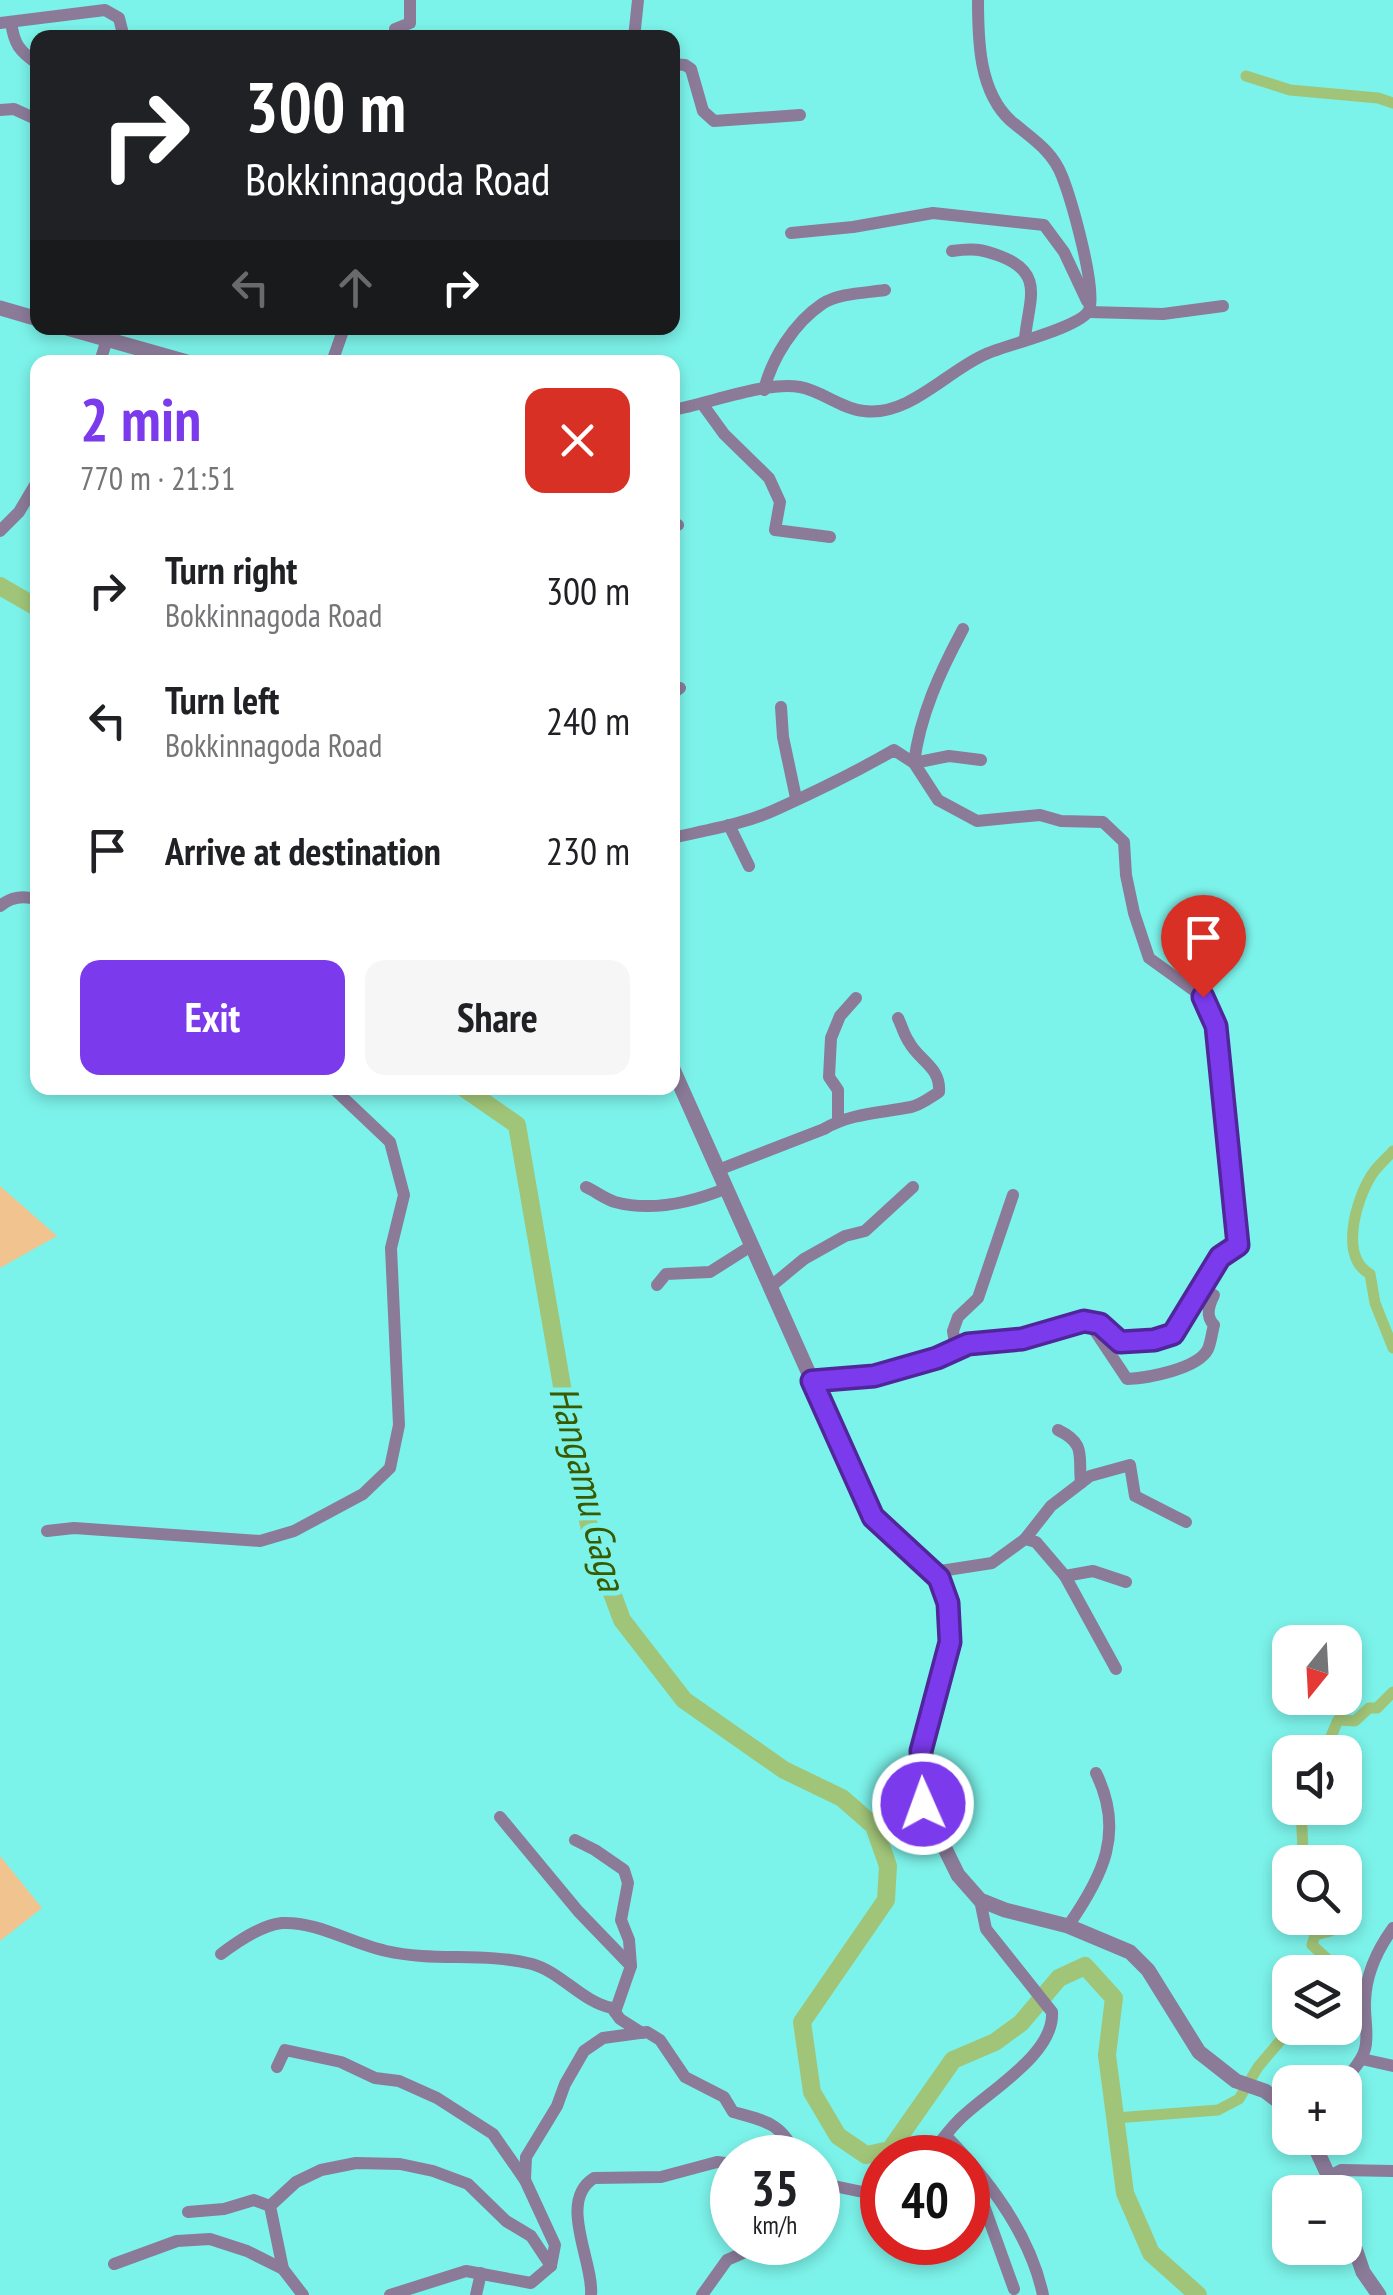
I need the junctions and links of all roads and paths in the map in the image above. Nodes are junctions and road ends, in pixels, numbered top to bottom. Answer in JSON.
{"nodes":[{"id":1,"x":410,"y":0,"type":"edge"},
{"id":2,"x":638,"y":0,"type":"edge"},
{"id":3,"x":978,"y":0,"type":"edge"},
{"id":4,"x":5,"y":23,"type":"edge"},
{"id":5,"x":122,"y":30,"type":"edge"},
{"id":6,"x":395,"y":30,"type":"edge"},
{"id":7,"x":635,"y":30,"type":"edge"},
{"id":8,"x":30,"y":59,"type":"edge"},
{"id":9,"x":680,"y":64,"type":"edge"},
{"id":10,"x":0,"y":110,"type":"edge"},
{"id":11,"x":800,"y":115,"type":"dead end"},
{"id":12,"x":30,"y":116,"type":"edge"},
{"id":13,"x":791,"y":232,"type":"dead end"},
{"id":14,"x":952,"y":251,"type":"dead end"},
{"id":15,"x":886,"y":290,"type":"dead end"},
{"id":16,"x":1223,"y":306,"type":"dead end"},
{"id":17,"x":0,"y":308,"type":"edge"},
{"id":18,"x":1089,"y":309,"type":"junction"},
{"id":19,"x":30,"y":317,"type":"edge"},
{"id":20,"x":92,"y":335,"type":"edge"},
{"id":21,"x":1025,"y":338,"type":"junction"},
{"id":22,"x":107,"y":339,"type":"junction"},
{"id":23,"x":102,"y":355,"type":"edge"},
{"id":24,"x":163,"y":355,"type":"edge"},
{"id":25,"x":764,"y":390,"type":"junction"},
{"id":26,"x":703,"y":405,"type":"junction"},
{"id":27,"x":680,"y":409,"type":"edge"},
{"id":28,"x":30,"y":493,"type":"edge"},
{"id":29,"x":0,"y":532,"type":"edge"},
{"id":30,"x":830,"y":537,"type":"dead end"},
{"id":31,"x":963,"y":630,"type":"dead end"},
{"id":32,"x":781,"y":708,"type":"dead end"},
{"id":33,"x":982,"y":760,"type":"dead end"},
{"id":34,"x":914,"y":762,"type":"junction"},
{"id":35,"x":796,"y":798,"type":"junction"},
{"id":36,"x":728,"y":825,"type":"junction"},
{"id":37,"x":680,"y":836,"type":"edge"},
{"id":38,"x":749,"y":866,"type":"dead end"},
{"id":39,"x":30,"y":897,"type":"edge"},
{"id":40,"x":0,"y":906,"type":"edge"},
{"id":41,"x":856,"y":998,"type":"dead end"},
{"id":42,"x":898,"y":1018,"type":"dead end"},
{"id":43,"x":680,"y":1085,"type":"edge"},
{"id":44,"x":340,"y":1095,"type":"edge"},
{"id":45,"x":838,"y":1120,"type":"junction"},
{"id":46,"x":718,"y":1170,"type":"junction"},
{"id":47,"x":586,"y":1187,"type":"dead end"},
{"id":48,"x":913,"y":1187,"type":"dead end"},
{"id":49,"x":727,"y":1188,"type":"junction"},
{"id":50,"x":1013,"y":1194,"type":"dead end"},
{"id":51,"x":751,"y":1246,"type":"junction"},
{"id":52,"x":657,"y":1285,"type":"dead end"},
{"id":53,"x":770,"y":1287,"type":"junction"},
{"id":54,"x":1214,"y":1295,"type":"dead end"},
{"id":55,"x":1084,"y":1321,"type":"junction"},
{"id":56,"x":956,"y":1349,"type":"junction"},
{"id":57,"x":812,"y":1381,"type":"junction"},
{"id":58,"x":1058,"y":1430,"type":"dead end"},
{"id":59,"x":1081,"y":1483,"type":"junction"},
{"id":60,"x":1186,"y":1522,"type":"dead end"},
{"id":61,"x":47,"y":1531,"type":"dead end"},
{"id":62,"x":1026,"y":1539,"type":"junction"},
{"id":63,"x":934,"y":1572,"type":"junction"},
{"id":64,"x":1065,"y":1576,"type":"junction"},
{"id":65,"x":1126,"y":1582,"type":"dead end"},
{"id":66,"x":1116,"y":1669,"type":"dead end"},
{"id":67,"x":1096,"y":1773,"type":"dead end"},
{"id":68,"x":500,"y":1817,"type":"dead end"},
{"id":69,"x":574,"y":1840,"type":"dead end"},
{"id":70,"x":980,"y":1900,"type":"junction"},
{"id":71,"x":1068,"y":1926,"type":"junction"},
{"id":72,"x":1393,"y":1928,"type":"edge"},
{"id":73,"x":220,"y":1954,"type":"dead end"},
{"id":74,"x":632,"y":1966,"type":"junction"},
{"id":75,"x":615,"y":2012,"type":"junction"},
{"id":76,"x":642,"y":2033,"type":"junction"},
{"id":77,"x":1362,"y":2059,"type":"junction"},
{"id":78,"x":1357,"y":2065,"type":"edge"},
{"id":79,"x":277,"y":2066,"type":"dead end"},
{"id":80,"x":1393,"y":2066,"type":"edge"},
{"id":81,"x":1272,"y":2097,"type":"edge"},
{"id":82,"x":782,"y":2135,"type":"edge"},
{"id":83,"x":947,"y":2135,"type":"edge"},
{"id":84,"x":710,"y":2164,"type":"edge"},
{"id":85,"x":1393,"y":2170,"type":"edge"},
{"id":86,"x":1332,"y":2175,"type":"edge"},
{"id":87,"x":525,"y":2180,"type":"junction"},
{"id":88,"x":990,"y":2187,"type":"edge"},
{"id":89,"x":270,"y":2206,"type":"junction"},
{"id":90,"x":188,"y":2212,"type":"dead end"},
{"id":91,"x":990,"y":2222,"type":"edge"},
{"id":92,"x":114,"y":2264,"type":"dead end"},
{"id":93,"x":723,"y":2265,"type":"edge"},
{"id":94,"x":1361,"y":2265,"type":"edge"},
{"id":95,"x":551,"y":2266,"type":"junction"},
{"id":96,"x":283,"y":2269,"type":"junction"},
{"id":97,"x":480,"y":2273,"type":"junction"},
{"id":98,"x":1014,"y":2289,"type":"dead end"},
{"id":99,"x":303,"y":2295,"type":"edge"},
{"id":100,"x":390,"y":2295,"type":"edge"},
{"id":101,"x":476,"y":2295,"type":"edge"},
{"id":102,"x":592,"y":2295,"type":"edge"},
{"id":103,"x":702,"y":2295,"type":"edge"},
{"id":104,"x":1044,"y":2295,"type":"edge"},
{"id":105,"x":1379,"y":2295,"type":"edge"}],
"edges":[{"from":1,"to":6,"type":"street"},
{"from":2,"to":7,"type":"street"},
{"from":3,"to":18,"type":"street"},
{"from":4,"to":5,"type":"street"},
{"from":4,"to":8,"type":"street"},
{"from":9,"to":11,"type":"street"},
{"from":10,"to":12,"type":"street"},
{"from":13,"to":18,"type":"street"},
{"from":14,"to":21,"type":"street"},
{"from":15,"to":25,"type":"street"},
{"from":16,"to":18,"type":"street"},
{"from":17,"to":19,"type":"street"},
{"from":18,"to":21,"type":"street"},
{"from":20,"to":22,"type":"street"},
{"from":21,"to":25,"type":"street"},
{"from":22,"to":23,"type":"street"},
{"from":22,"to":24,"type":"street"},
{"from":25,"to":26,"type":"street"},
{"from":26,"to":27,"type":"street"},
{"from":26,"to":30,"type":"street"},
{"from":28,"to":29,"type":"street"},
{"from":31,"to":34,"type":"street"},
{"from":32,"to":35,"type":"street"},
{"from":33,"to":34,"type":"street"},
{"from":34,"to":35,"type":"street"},
{"from":34,"to":55,"type":"street"},
{"from":35,"to":36,"type":"street"},
{"from":36,"to":37,"type":"street"},
{"from":36,"to":38,"type":"street"},
{"from":39,"to":40,"type":"street"},
{"from":41,"to":45,"type":"street"},
{"from":42,"to":45,"type":"street"},
{"from":43,"to":46,"type":"street"},
{"from":44,"to":61,"type":"street"},
{"from":45,"to":46,"type":"street"},
{"from":46,"to":49,"type":"street"},
{"from":47,"to":49,"type":"street"},
{"from":48,"to":53,"type":"street"},
{"from":49,"to":51,"type":"street"},
{"from":50,"to":56,"type":"street"},
{"from":51,"to":52,"type":"street"},
{"from":51,"to":53,"type":"street"},
{"from":53,"to":57,"type":"street"},
{"from":54,"to":55,"type":"street"},
{"from":55,"to":56,"type":"street"},
{"from":56,"to":57,"type":"street"},
{"from":57,"to":63,"type":"street"},
{"from":58,"to":59,"type":"street"},
{"from":59,"to":60,"type":"street"},
{"from":59,"to":62,"type":"street"},
{"from":62,"to":63,"type":"street"},
{"from":62,"to":64,"type":"street"},
{"from":63,"to":70,"type":"street"},
{"from":64,"to":65,"type":"street"},
{"from":64,"to":66,"type":"street"},
{"from":67,"to":71,"type":"street"},
{"from":68,"to":74,"type":"street"},
{"from":69,"to":74,"type":"street"},
{"from":70,"to":71,"type":"street"},
{"from":70,"to":83,"type":"street"},
{"from":71,"to":81,"type":"street"},
{"from":72,"to":77,"type":"street"},
{"from":73,"to":75,"type":"street"},
{"from":74,"to":75,"type":"street"},
{"from":75,"to":76,"type":"street"},
{"from":76,"to":82,"type":"street"},
{"from":76,"to":87,"type":"street"},
{"from":77,"to":78,"type":"street"},
{"from":77,"to":80,"type":"street"},
{"from":79,"to":87,"type":"street"},
{"from":84,"to":102,"type":"street"},
{"from":85,"to":86,"type":"street"},
{"from":87,"to":95,"type":"street"},
{"from":88,"to":104,"type":"street"},
{"from":89,"to":90,"type":"street"},
{"from":89,"to":95,"type":"street"},
{"from":89,"to":96,"type":"street"},
{"from":91,"to":98,"type":"street"},
{"from":92,"to":96,"type":"street"},
{"from":93,"to":103,"type":"street"},
{"from":94,"to":105,"type":"street"},
{"from":95,"to":97,"type":"street"},
{"from":96,"to":99,"type":"street"},
{"from":97,"to":100,"type":"street"},
{"from":97,"to":101,"type":"street"}]}
